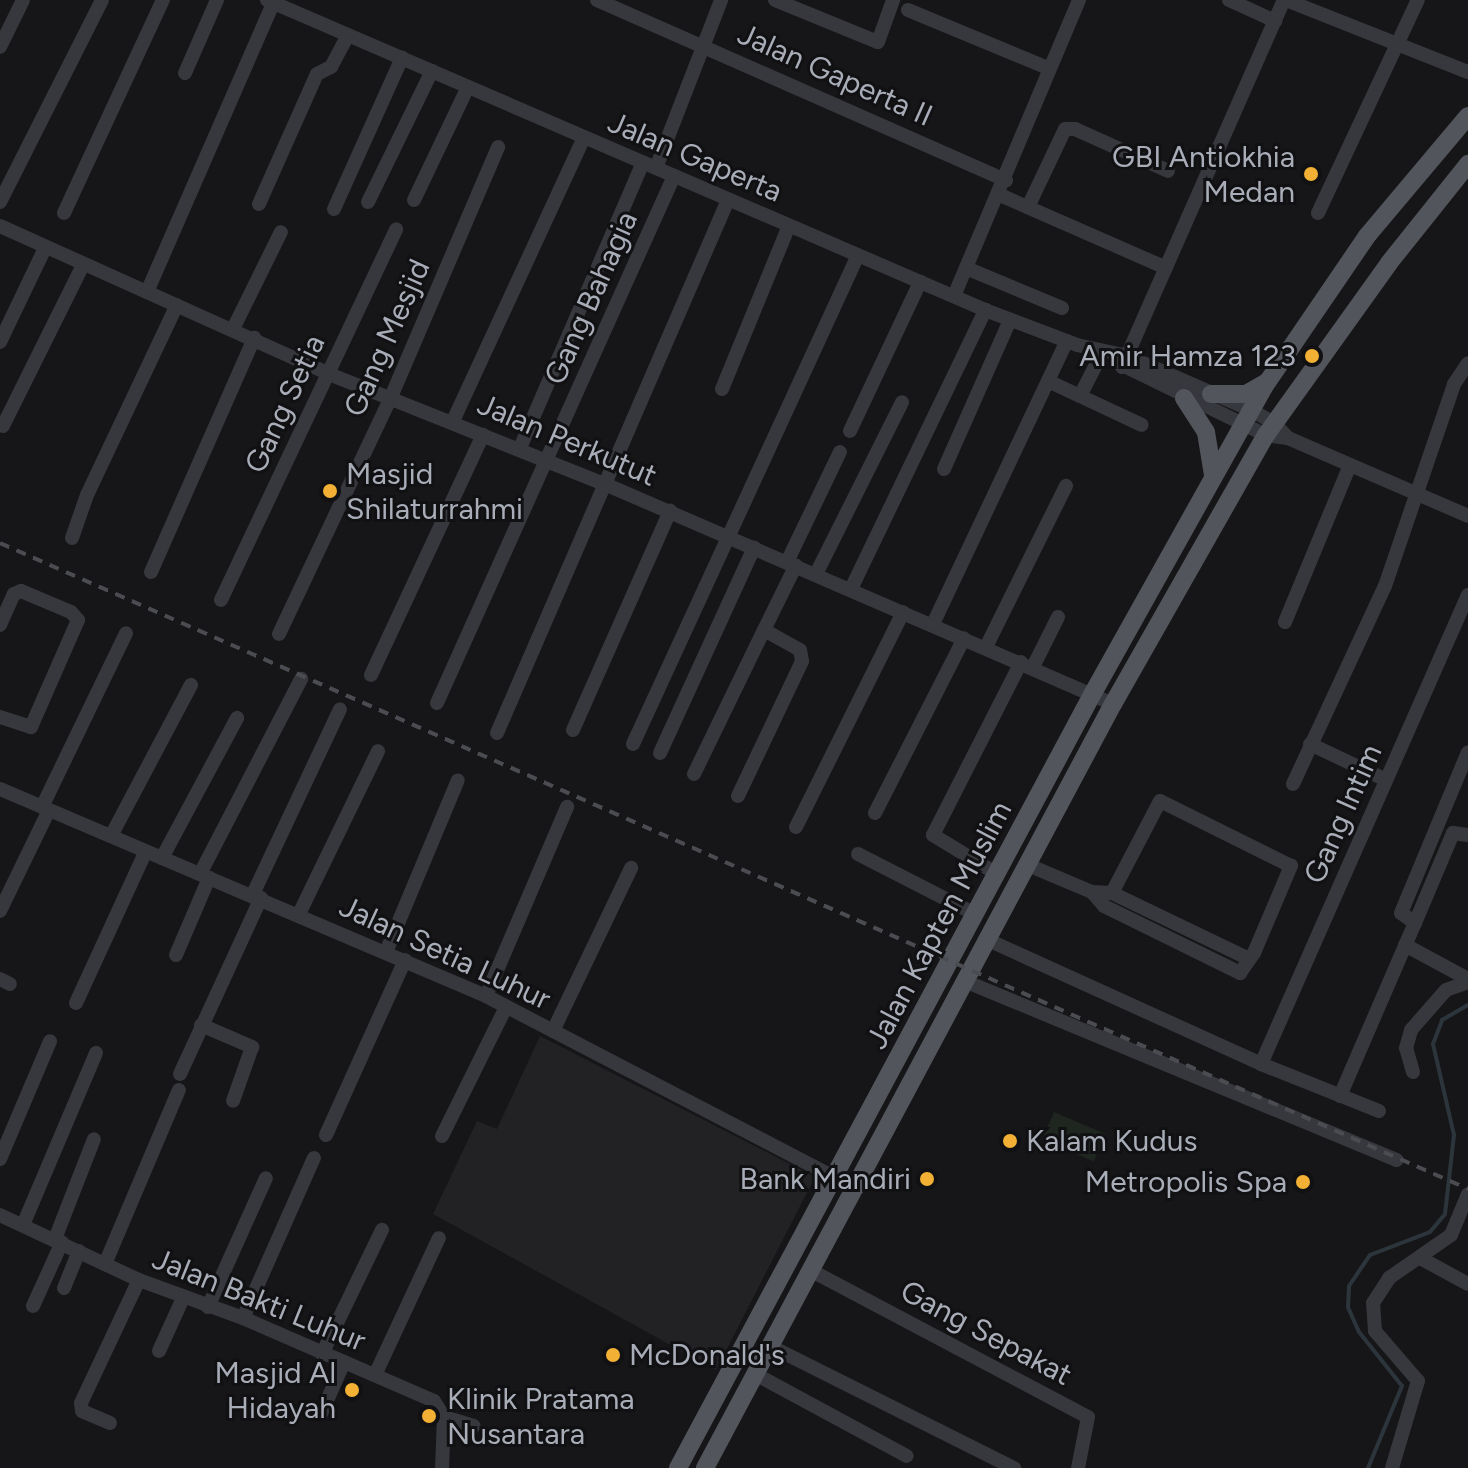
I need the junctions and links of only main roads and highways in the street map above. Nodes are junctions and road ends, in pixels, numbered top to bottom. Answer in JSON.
{"nodes":[{"id":1,"x":1468,"y":116,"type":"edge"},
{"id":2,"x":1468,"y":164,"type":"edge"},
{"id":3,"x":1268,"y":381,"type":"junction"},
{"id":4,"x":1211,"y":394,"type":"road end"},
{"id":5,"x":1184,"y":398,"type":"road end"},
{"id":6,"x":1213,"y":475,"type":"junction"},
{"id":7,"x":678,"y":1468,"type":"edge"},
{"id":8,"x":705,"y":1468,"type":"edge"}],
"edges":[{"from":1,"to":3,"type":"main road","name":"Jalan Kapten Muslim"},
{"from":2,"to":8,"type":"main road","name":"Jalan Kapten Muslim"},
{"from":3,"to":4,"type":"main road"},
{"from":3,"to":6,"type":"main road","name":"Jalan Kapten Muslim"},
{"from":5,"to":6,"type":"main road"},
{"from":6,"to":7,"type":"main road","name":"Jalan Kapten Muslim"}]}
